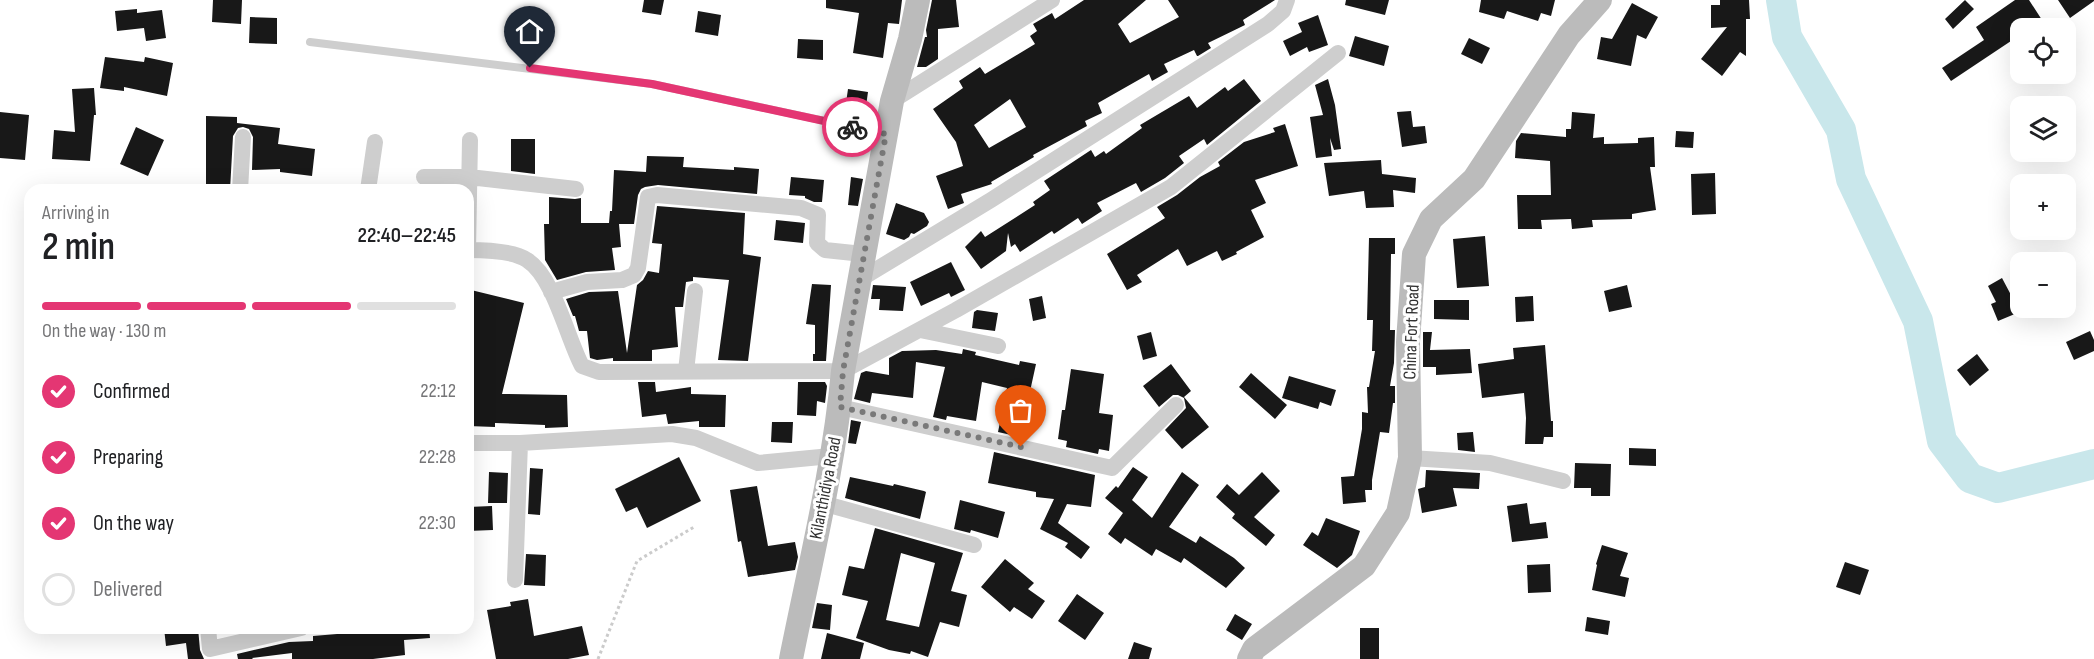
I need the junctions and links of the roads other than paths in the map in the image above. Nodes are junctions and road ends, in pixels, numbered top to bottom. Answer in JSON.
{"nodes":[{"id":1,"x":918,"y":0,"type":"edge"},
{"id":2,"x":1052,"y":0,"type":"edge"},
{"id":3,"x":1287,"y":0,"type":"edge"},
{"id":4,"x":1600,"y":0,"type":"edge"},
{"id":5,"x":310,"y":42,"type":"dead end"},
{"id":6,"x":1338,"y":53,"type":"dead end"},
{"id":7,"x":892,"y":101,"type":"junction"},
{"id":8,"x":886,"y":134,"type":"junction"},
{"id":9,"x":243,"y":137,"type":"dead end"},
{"id":10,"x":470,"y":140,"type":"dead end"},
{"id":11,"x":375,"y":142,"type":"dead end"},
{"id":12,"x":424,"y":177,"type":"dead end"},
{"id":13,"x":469,"y":177,"type":"junction"},
{"id":14,"x":240,"y":184,"type":"edge"},
{"id":15,"x":369,"y":184,"type":"edge"},
{"id":16,"x":469,"y":184,"type":"edge"},
{"id":17,"x":576,"y":189,"type":"dead end"},
{"id":18,"x":474,"y":250,"type":"edge"},
{"id":19,"x":863,"y":254,"type":"junction"},
{"id":20,"x":859,"y":280,"type":"junction"},
{"id":21,"x":695,"y":291,"type":"dead end"},
{"id":22,"x":551,"y":292,"type":"junction"},
{"id":23,"x":920,"y":330,"type":"junction"},
{"id":24,"x":998,"y":346,"type":"dead end"},
{"id":25,"x":686,"y":371,"type":"junction"},
{"id":26,"x":843,"y":371,"type":"junction"},
{"id":27,"x":1176,"y":405,"type":"dead end"},
{"id":28,"x":840,"y":407,"type":"junction"},
{"id":29,"x":474,"y":443,"type":"edge"},
{"id":30,"x":520,"y":443,"type":"junction"},
{"id":31,"x":831,"y":456,"type":"junction"},
{"id":32,"x":1410,"y":458,"type":"junction"},
{"id":33,"x":1563,"y":481,"type":"dead end"},
{"id":34,"x":822,"y":504,"type":"junction"},
{"id":35,"x":974,"y":545,"type":"dead end"},
{"id":36,"x":515,"y":580,"type":"dead end"},
{"id":37,"x":209,"y":634,"type":"edge"},
{"id":38,"x":275,"y":634,"type":"edge"},
{"id":39,"x":791,"y":659,"type":"edge"},
{"id":40,"x":1249,"y":659,"type":"edge"}],
"edges":[{"from":1,"to":7,"type":"street","name":"Kilanthidiya Road"},
{"from":2,"to":7,"type":"street"},
{"from":3,"to":20,"type":"street"},
{"from":4,"to":32,"type":"street","name":"China Fort Road"},
{"from":5,"to":8,"type":"lane"},
{"from":6,"to":23,"type":"street"},
{"from":7,"to":8,"type":"street","name":"Kilanthidiya Road"},
{"from":8,"to":19,"type":"street","name":"Kilanthidiya Road"},
{"from":9,"to":14,"type":"street"},
{"from":10,"to":13,"type":"street"},
{"from":11,"to":15,"type":"street"},
{"from":12,"to":13,"type":"street"},
{"from":13,"to":16,"type":"street"},
{"from":13,"to":17,"type":"street"},
{"from":18,"to":22,"type":"street"},
{"from":19,"to":20,"type":"street","name":"Kilanthidiya Road"},
{"from":19,"to":22,"type":"street"},
{"from":20,"to":26,"type":"street","name":"Kilanthidiya Road"},
{"from":21,"to":25,"type":"street"},
{"from":22,"to":25,"type":"street"},
{"from":23,"to":24,"type":"street"},
{"from":23,"to":26,"type":"street"},
{"from":25,"to":26,"type":"street"},
{"from":26,"to":28,"type":"street","name":"Kilanthidiya Road"},
{"from":27,"to":28,"type":"street"},
{"from":28,"to":31,"type":"street","name":"Kilanthidiya Road"},
{"from":29,"to":30,"type":"street"},
{"from":30,"to":31,"type":"street"},
{"from":30,"to":36,"type":"street"},
{"from":31,"to":34,"type":"street","name":"Kilanthidiya Road"},
{"from":32,"to":33,"type":"street"},
{"from":32,"to":40,"type":"street","name":"China Fort Road"},
{"from":34,"to":35,"type":"street"},
{"from":34,"to":39,"type":"street","name":"Kilanthidiya Road"},
{"from":37,"to":38,"type":"street"}]}
